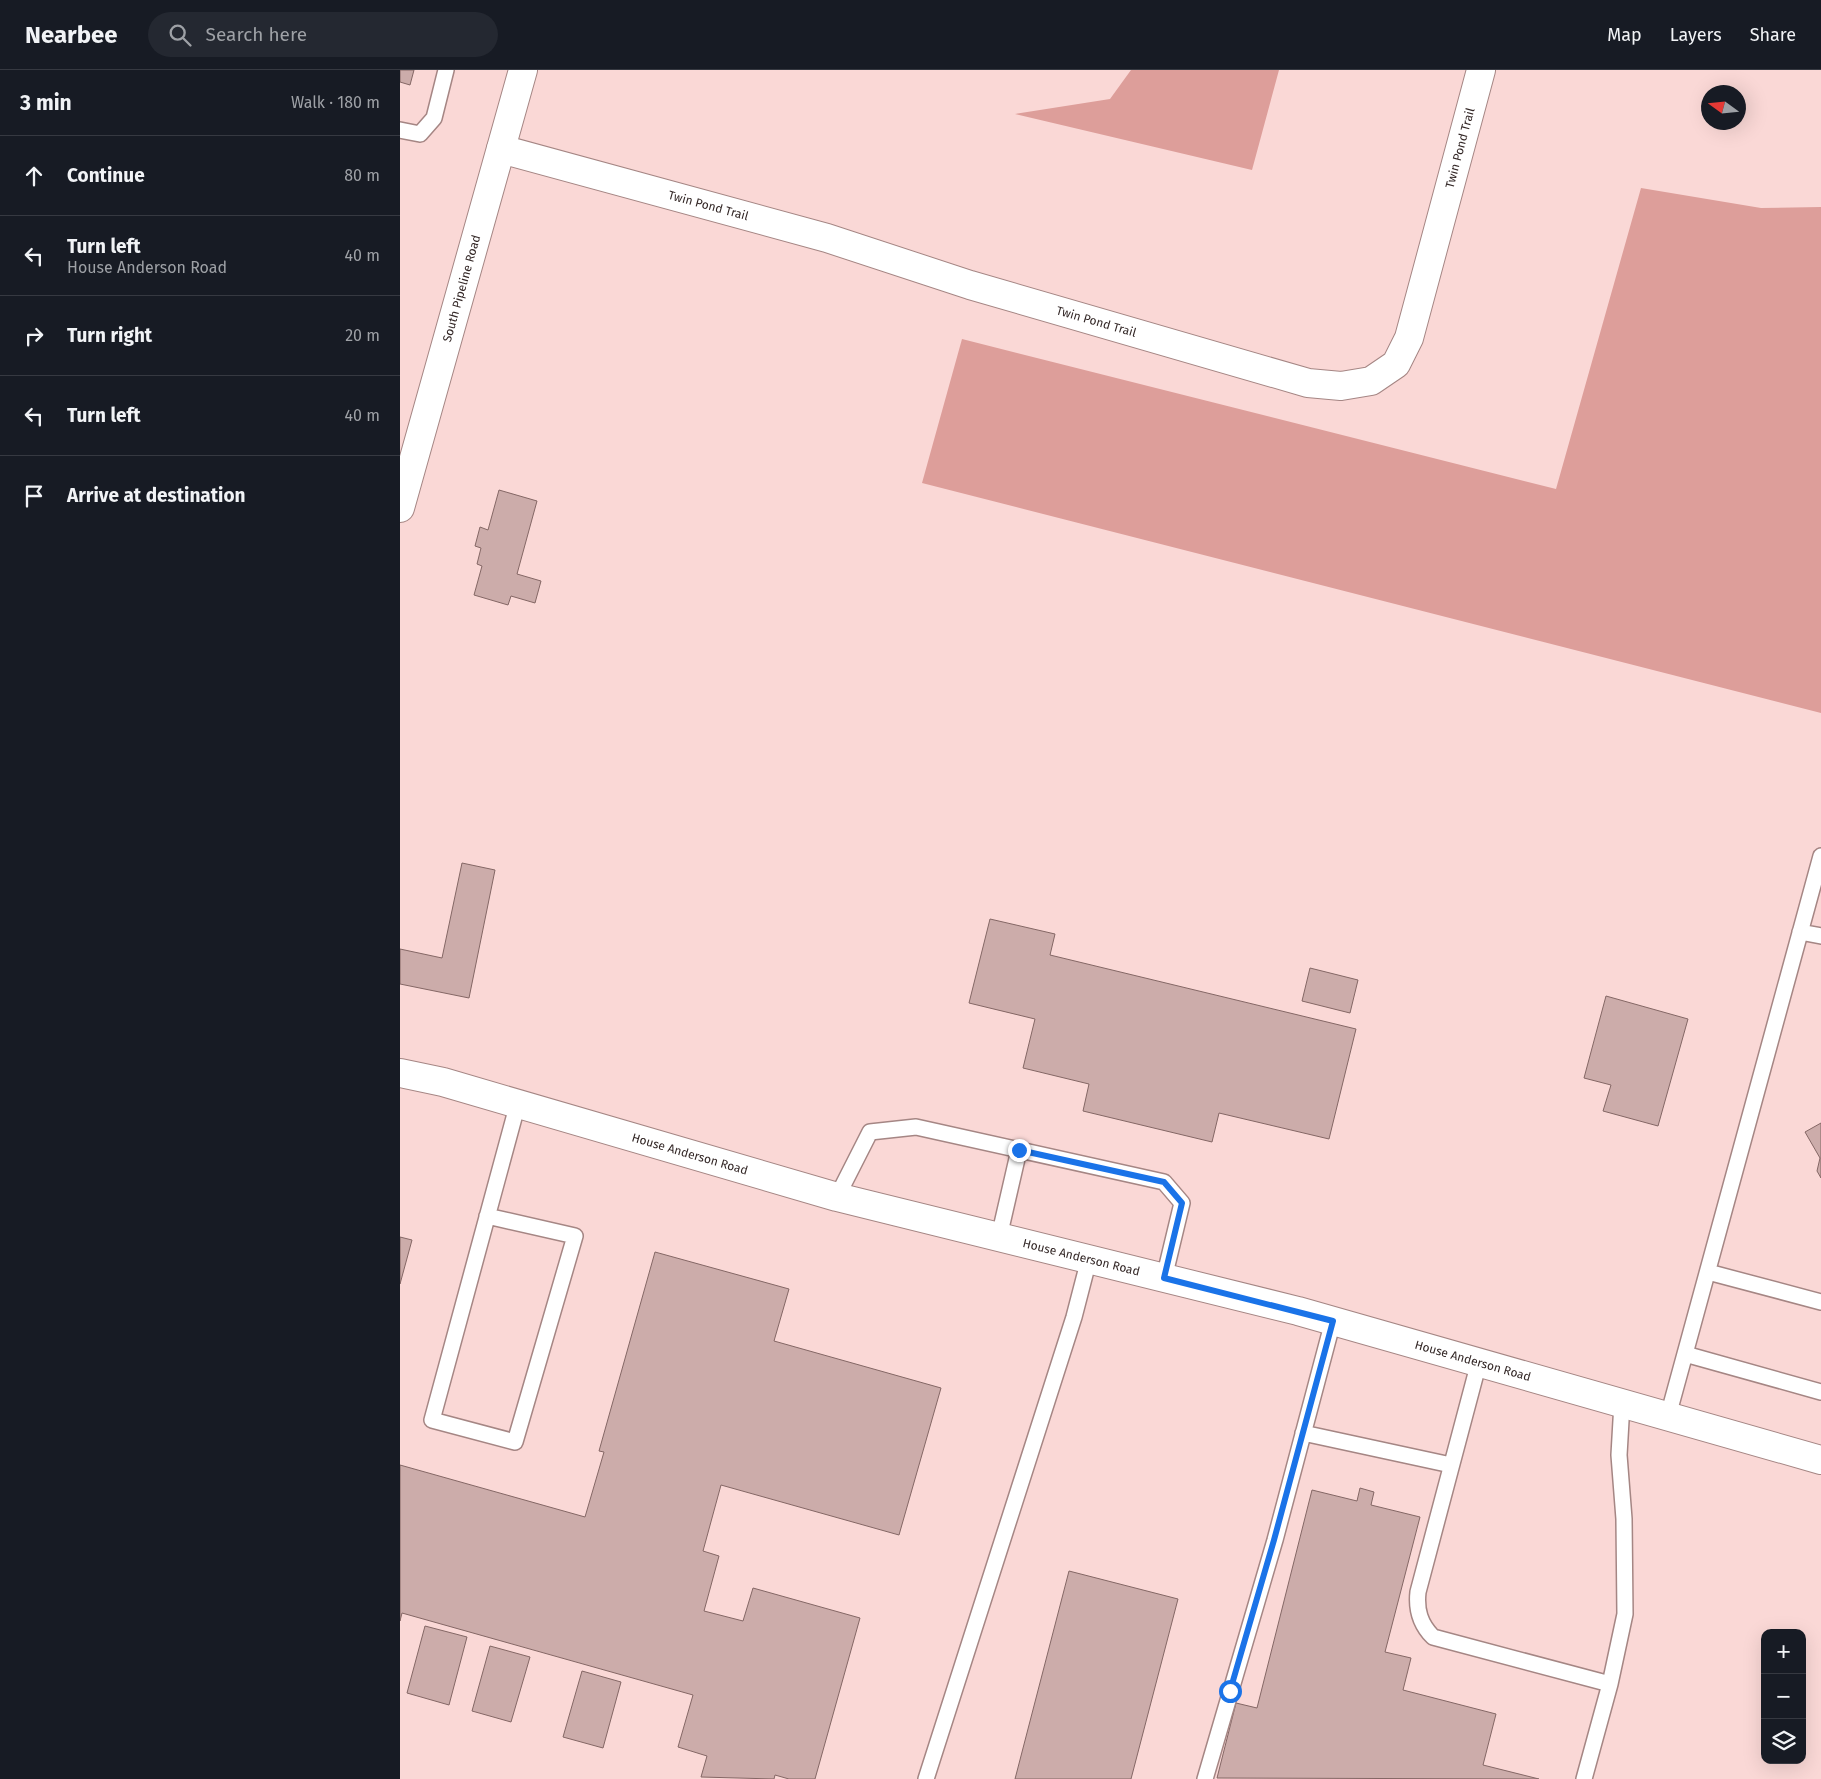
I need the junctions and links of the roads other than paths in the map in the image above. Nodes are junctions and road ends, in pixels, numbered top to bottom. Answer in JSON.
{"nodes":[{"id":1,"x":446,"y":70,"type":"edge"},
{"id":2,"x":523,"y":70,"type":"edge"},
{"id":3,"x":1481,"y":70,"type":"edge"},
{"id":4,"x":400,"y":130,"type":"edge"},
{"id":5,"x":501,"y":149,"type":"junction"},
{"id":6,"x":400,"y":508,"type":"edge"},
{"id":7,"x":1821,"y":856,"type":"edge"},
{"id":8,"x":1800,"y":932,"type":"junction"},
{"id":9,"x":1821,"y":936,"type":"edge"},
{"id":10,"x":400,"y":1074,"type":"edge"},
{"id":11,"x":518,"y":1103,"type":"junction"},
{"id":12,"x":1019,"y":1150,"type":"junction"},
{"id":13,"x":837,"y":1197,"type":"junction"},
{"id":14,"x":487,"y":1216,"type":"junction"},
{"id":15,"x":999,"y":1237,"type":"junction"},
{"id":16,"x":1089,"y":1260,"type":"junction"},
{"id":17,"x":1708,"y":1272,"type":"junction"},
{"id":18,"x":1164,"y":1278,"type":"junction"},
{"id":19,"x":1821,"y":1302,"type":"edge"},
{"id":20,"x":1333,"y":1321,"type":"junction"},
{"id":21,"x":1685,"y":1354,"type":"junction"},
{"id":22,"x":1479,"y":1362,"type":"junction"},
{"id":23,"x":1821,"y":1392,"type":"edge"},
{"id":24,"x":1622,"y":1403,"type":"junction"},
{"id":25,"x":1668,"y":1416,"type":"junction"},
{"id":26,"x":1303,"y":1433,"type":"junction"},
{"id":27,"x":1821,"y":1460,"type":"edge"},
{"id":28,"x":1451,"y":1465,"type":"junction"},
{"id":29,"x":1610,"y":1684,"type":"junction"},
{"id":30,"x":926,"y":1779,"type":"edge"},
{"id":31,"x":1205,"y":1779,"type":"edge"},
{"id":32,"x":1584,"y":1779,"type":"edge"}],
"edges":[{"from":1,"to":4,"type":"lane"},
{"from":2,"to":5,"type":"street","name":"South Pipeline Road"},
{"from":3,"to":5,"type":"street","name":"Twin Pond Trail"},
{"from":5,"to":6,"type":"street","name":"South Pipeline Road"},
{"from":7,"to":8,"type":"lane"},
{"from":8,"to":9,"type":"lane"},
{"from":8,"to":17,"type":"lane"},
{"from":10,"to":11,"type":"street","name":"House Anderson Road"},
{"from":11,"to":13,"type":"street","name":"House Anderson Road"},
{"from":11,"to":14,"type":"lane"},
{"from":12,"to":13,"type":"lane"},
{"from":12,"to":15,"type":"lane"},
{"from":12,"to":18,"type":"lane"},
{"from":13,"to":15,"type":"street","name":"House Anderson Road"},
{"from":14,"to":14,"type":"lane"},
{"from":15,"to":16,"type":"street","name":"House Anderson Road"},
{"from":16,"to":18,"type":"street","name":"House Anderson Road"},
{"from":16,"to":30,"type":"lane"},
{"from":17,"to":19,"type":"lane"},
{"from":17,"to":21,"type":"lane"},
{"from":18,"to":20,"type":"street","name":"House Anderson Road"},
{"from":20,"to":22,"type":"street","name":"House Anderson Road"},
{"from":20,"to":26,"type":"lane"},
{"from":21,"to":23,"type":"lane"},
{"from":21,"to":25,"type":"lane"},
{"from":22,"to":24,"type":"street","name":"House Anderson Road"},
{"from":22,"to":28,"type":"lane"},
{"from":24,"to":25,"type":"street","name":"House Anderson Road"},
{"from":24,"to":29,"type":"lane"},
{"from":25,"to":27,"type":"street","name":"House Anderson Road"},
{"from":26,"to":28,"type":"lane"},
{"from":26,"to":31,"type":"lane"},
{"from":28,"to":29,"type":"lane"},
{"from":29,"to":32,"type":"lane"}]}
